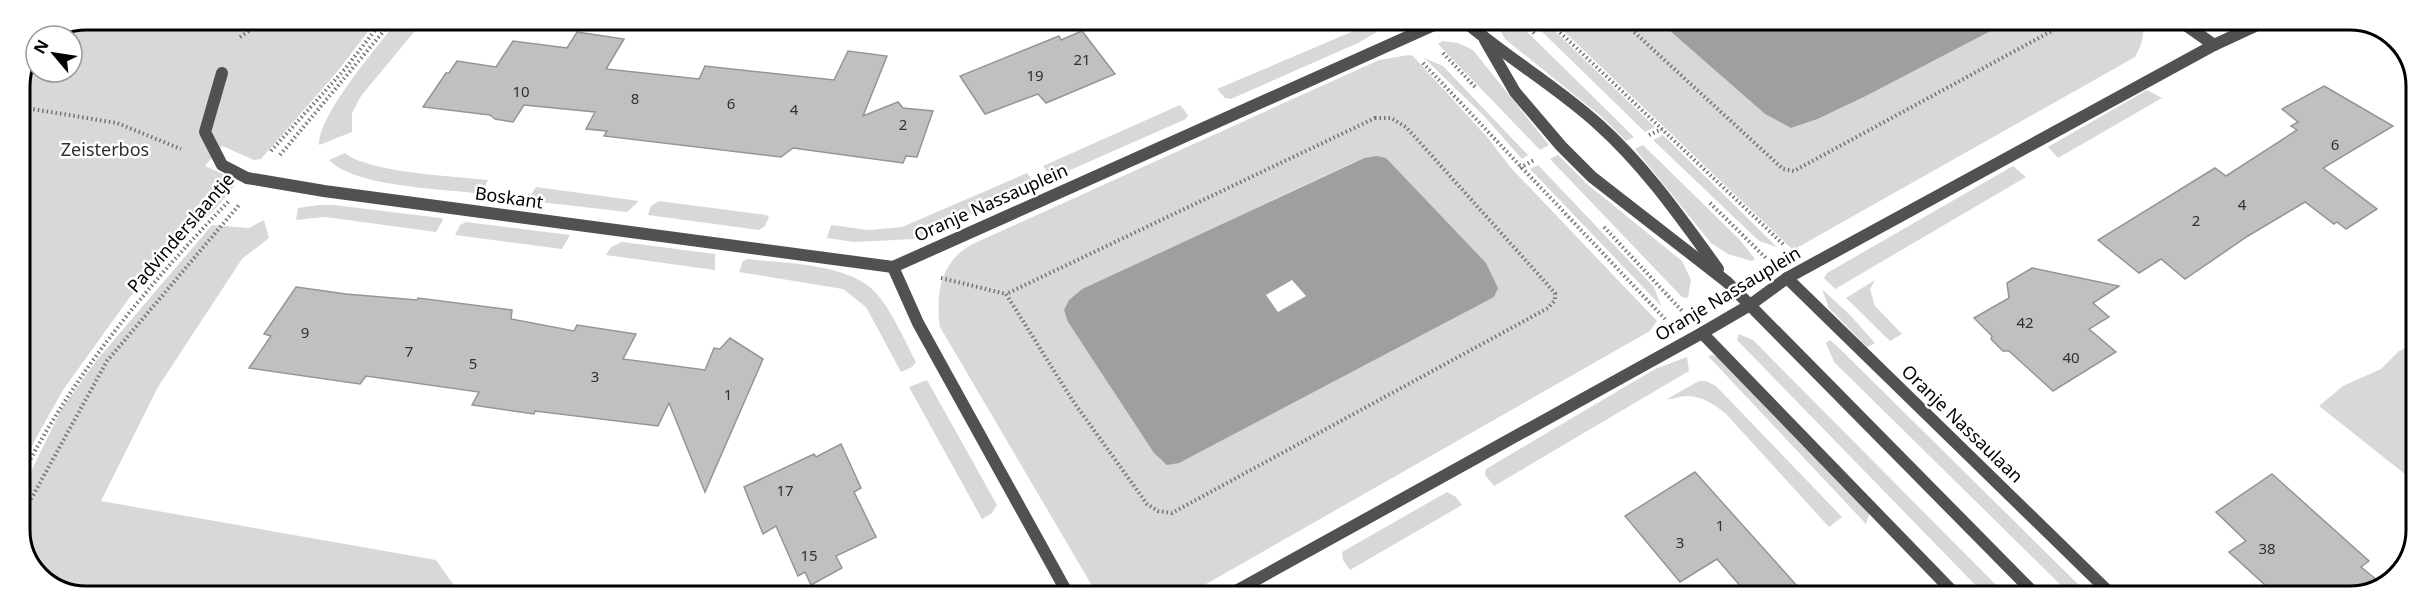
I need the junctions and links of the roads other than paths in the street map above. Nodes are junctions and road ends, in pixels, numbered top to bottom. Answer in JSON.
{"nodes":[{"id":1,"x":1422,"y":30,"type":"edge"},
{"id":2,"x":1474,"y":30,"type":"edge"},
{"id":3,"x":2193,"y":30,"type":"edge"},
{"id":4,"x":2246,"y":30,"type":"edge"},
{"id":5,"x":1485,"y":40,"type":"junction"},
{"id":6,"x":2214,"y":45,"type":"junction"},
{"id":7,"x":222,"y":73,"type":"dead end"},
{"id":8,"x":893,"y":267,"type":"junction"},
{"id":9,"x":1787,"y":278,"type":"junction"},
{"id":10,"x":1727,"y":282,"type":"junction"},
{"id":11,"x":1750,"y":305,"type":"junction"},
{"id":12,"x":1702,"y":333,"type":"junction"},
{"id":13,"x":1063,"y":586,"type":"edge"},
{"id":14,"x":1245,"y":586,"type":"edge"},
{"id":15,"x":1947,"y":586,"type":"edge"},
{"id":16,"x":2027,"y":586,"type":"edge"},
{"id":17,"x":2103,"y":586,"type":"edge"}],
"edges":[{"from":1,"to":8,"type":"street","name":"Oranje Nassauplein"},
{"from":2,"to":5,"type":"street"},
{"from":3,"to":6,"type":"street"},
{"from":4,"to":6,"type":"street","name":"Oranje Nassauplein"},
{"from":5,"to":10,"type":"street"},
{"from":5,"to":10,"type":"street"},
{"from":6,"to":9,"type":"street","name":"Oranje Nassauplein"},
{"from":7,"to":8,"type":"street","name":"Boskant"},
{"from":8,"to":13,"type":"street"},
{"from":9,"to":11,"type":"street","name":"Oranje Nassauplein"},
{"from":9,"to":17,"type":"street","name":"Oranje Nassaulaan"},
{"from":10,"to":11,"type":"street"},
{"from":11,"to":12,"type":"street","name":"Oranje Nassauplein"},
{"from":11,"to":16,"type":"street"},
{"from":12,"to":14,"type":"street","name":"Oranje Nassauplein"},
{"from":12,"to":15,"type":"street"}]}
